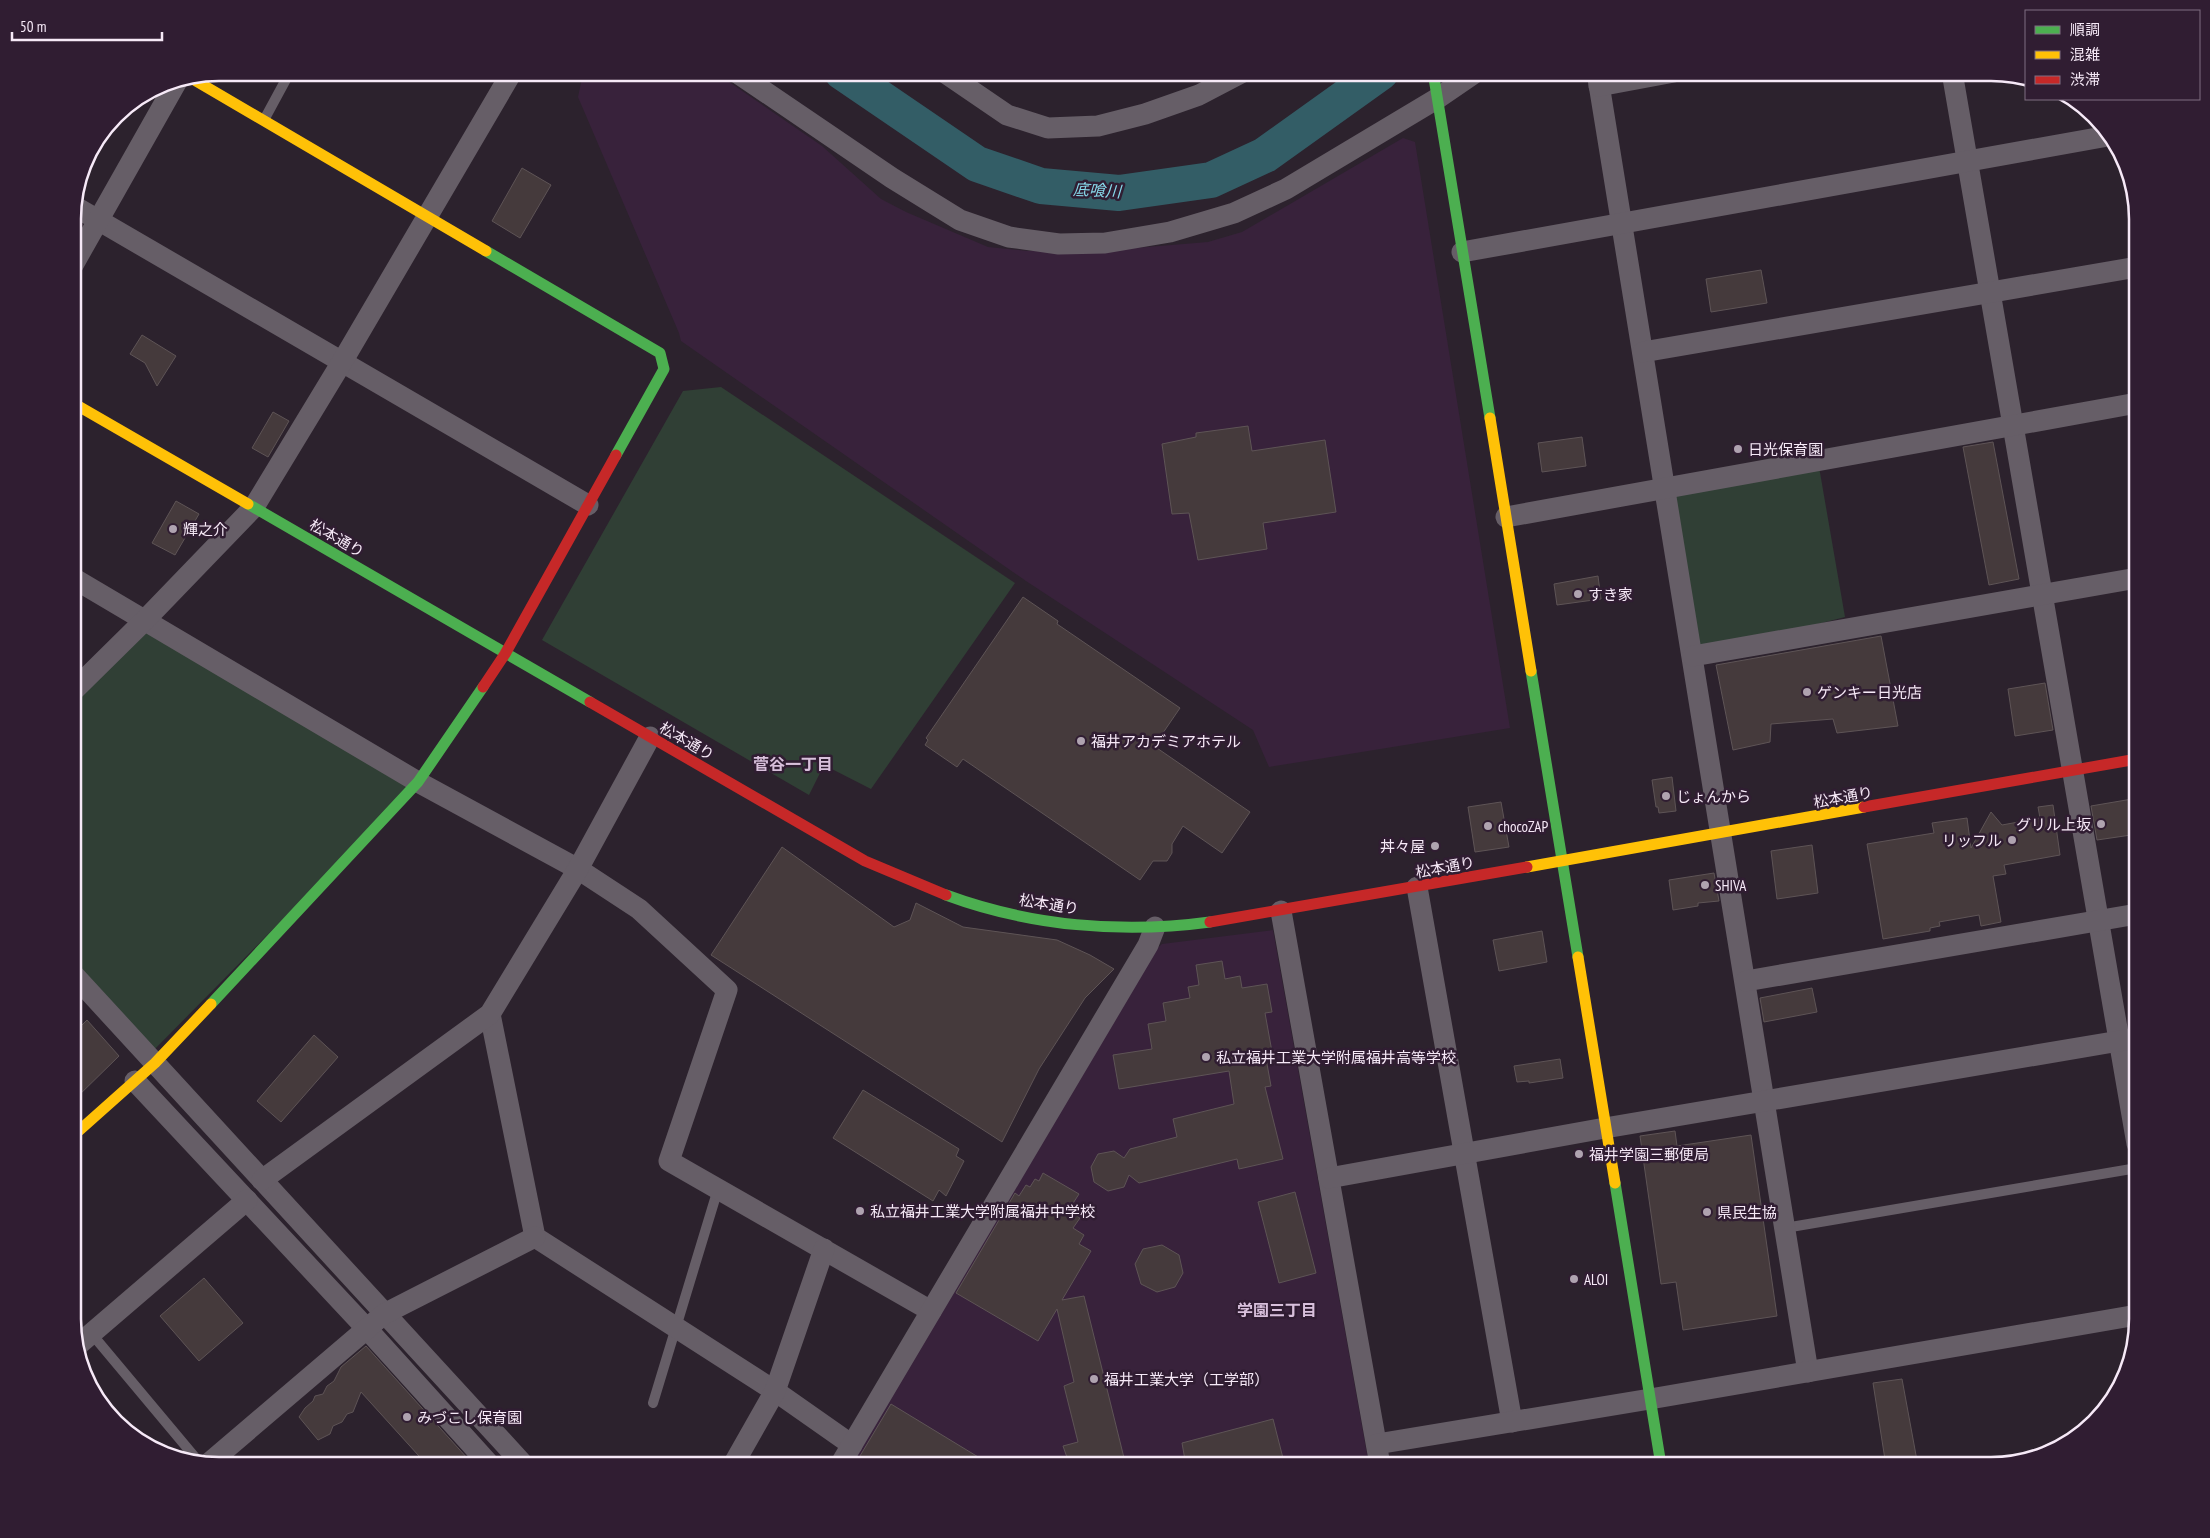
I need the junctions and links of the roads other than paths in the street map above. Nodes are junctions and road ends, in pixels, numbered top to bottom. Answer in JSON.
{"nodes":[{"id":1,"x":285,"y":81,"type":"edge"},
{"id":2,"x":507,"y":81,"type":"edge"},
{"id":3,"x":749,"y":81,"type":"edge"},
{"id":4,"x":958,"y":81,"type":"edge"},
{"id":5,"x":1226,"y":81,"type":"edge"},
{"id":6,"x":1598,"y":81,"type":"edge"},
{"id":7,"x":1954,"y":81,"type":"edge"},
{"id":8,"x":199,"y":83,"type":"edge"},
{"id":9,"x":1435,"y":83,"type":"edge"},
{"id":10,"x":172,"y":90,"type":"edge"},
{"id":11,"x":263,"y":121,"type":"junction"},
{"id":12,"x":2101,"y":137,"type":"edge"},
{"id":13,"x":1968,"y":161,"type":"junction"},
{"id":14,"x":82,"y":211,"type":"edge"},
{"id":15,"x":426,"y":216,"type":"junction"},
{"id":16,"x":98,"y":220,"type":"junction"},
{"id":17,"x":1622,"y":223,"type":"junction"},
{"id":18,"x":82,"y":249,"type":"edge"},
{"id":19,"x":1462,"y":252,"type":"junction"},
{"id":20,"x":2129,"y":269,"type":"edge"},
{"id":21,"x":1990,"y":292,"type":"junction"},
{"id":22,"x":1643,"y":352,"type":"junction"},
{"id":23,"x":342,"y":362,"type":"junction"},
{"id":24,"x":2129,"y":405,"type":"edge"},
{"id":25,"x":82,"y":408,"type":"edge"},
{"id":26,"x":2013,"y":425,"type":"junction"},
{"id":27,"x":1666,"y":489,"type":"junction"},
{"id":28,"x":588,"y":505,"type":"junction"},
{"id":29,"x":254,"y":507,"type":"junction"},
{"id":30,"x":1506,"y":517,"type":"junction"},
{"id":31,"x":2129,"y":580,"type":"edge"},
{"id":32,"x":82,"y":583,"type":"edge"},
{"id":33,"x":2042,"y":595,"type":"junction"},
{"id":34,"x":145,"y":620,"type":"junction"},
{"id":35,"x":505,"y":654,"type":"junction"},
{"id":36,"x":1693,"y":656,"type":"junction"},
{"id":37,"x":82,"y":683,"type":"edge"},
{"id":38,"x":650,"y":737,"type":"junction"},
{"id":39,"x":2129,"y":761,"type":"edge"},
{"id":40,"x":2073,"y":771,"type":"junction"},
{"id":41,"x":418,"y":782,"type":"junction"},
{"id":42,"x":1722,"y":834,"type":"junction"},
{"id":43,"x":1562,"y":862,"type":"junction"},
{"id":44,"x":578,"y":869,"type":"junction"},
{"id":45,"x":1417,"y":887,"type":"junction"},
{"id":46,"x":1281,"y":911,"type":"junction"},
{"id":47,"x":2129,"y":916,"type":"edge"},
{"id":48,"x":2099,"y":921,"type":"junction"},
{"id":49,"x":1155,"y":927,"type":"junction"},
{"id":50,"x":1746,"y":981,"type":"junction"},
{"id":51,"x":82,"y":984,"type":"edge"},
{"id":52,"x":490,"y":1014,"type":"junction"},
{"id":53,"x":2129,"y":1039,"type":"edge"},
{"id":54,"x":155,"y":1063,"type":"junction"},
{"id":55,"x":135,"y":1080,"type":"junction"},
{"id":56,"x":1765,"y":1101,"type":"junction"},
{"id":57,"x":82,"y":1128,"type":"edge"},
{"id":58,"x":1605,"y":1128,"type":"junction"},
{"id":59,"x":1466,"y":1154,"type":"junction"},
{"id":60,"x":2129,"y":1170,"type":"edge"},
{"id":61,"x":1329,"y":1178,"type":"junction"},
{"id":62,"x":262,"y":1180,"type":"junction"},
{"id":63,"x":718,"y":1189,"type":"junction"},
{"id":64,"x":247,"y":1200,"type":"junction"},
{"id":65,"x":1785,"y":1228,"type":"junction"},
{"id":66,"x":534,"y":1237,"type":"junction"},
{"id":67,"x":824,"y":1248,"type":"junction"},
{"id":68,"x":931,"y":1311,"type":"junction"},
{"id":69,"x":384,"y":1314,"type":"junction"},
{"id":70,"x":2129,"y":1317,"type":"edge"},
{"id":71,"x":676,"y":1327,"type":"junction"},
{"id":72,"x":367,"y":1329,"type":"junction"},
{"id":73,"x":84,"y":1339,"type":"edge"},
{"id":74,"x":1808,"y":1372,"type":"junction"},
{"id":75,"x":775,"y":1390,"type":"junction"},
{"id":76,"x":1650,"y":1399,"type":"junction"},
{"id":77,"x":653,"y":1403,"type":"dead end"},
{"id":78,"x":1512,"y":1422,"type":"junction"},
{"id":79,"x":1377,"y":1444,"type":"junction"},
{"id":80,"x":852,"y":1446,"type":"junction"},
{"id":81,"x":191,"y":1454,"type":"edge"},
{"id":82,"x":216,"y":1457,"type":"edge"},
{"id":83,"x":478,"y":1457,"type":"edge"},
{"id":84,"x":516,"y":1457,"type":"edge"},
{"id":85,"x":738,"y":1457,"type":"edge"},
{"id":86,"x":845,"y":1457,"type":"edge"},
{"id":87,"x":1379,"y":1457,"type":"edge"},
{"id":88,"x":1660,"y":1457,"type":"edge"}],
"edges":[{"from":1,"to":11,"type":"lane"},
{"from":2,"to":15,"type":"street"},
{"from":3,"to":9,"type":"street"},
{"from":4,"to":5,"type":"street"},
{"from":6,"to":17,"type":"street"},
{"from":7,"to":13,"type":"street"},
{"from":8,"to":11,"type":"street"},
{"from":9,"to":19,"type":"street"},
{"from":10,"to":16,"type":"street"},
{"from":11,"to":15,"type":"street"},
{"from":12,"to":13,"type":"street"},
{"from":13,"to":17,"type":"street"},
{"from":13,"to":21,"type":"street"},
{"from":14,"to":16,"type":"street"},
{"from":15,"to":23,"type":"street"},
{"from":15,"to":28,"type":"street"},
{"from":16,"to":18,"type":"street"},
{"from":16,"to":23,"type":"street"},
{"from":17,"to":19,"type":"street"},
{"from":17,"to":22,"type":"street"},
{"from":19,"to":30,"type":"street"},
{"from":20,"to":21,"type":"street"},
{"from":21,"to":22,"type":"street"},
{"from":21,"to":26,"type":"street"},
{"from":22,"to":27,"type":"street"},
{"from":23,"to":28,"type":"street"},
{"from":23,"to":29,"type":"street"},
{"from":24,"to":26,"type":"street"},
{"from":25,"to":29,"type":"street","name":"松本通り"},
{"from":26,"to":27,"type":"street"},
{"from":26,"to":33,"type":"street"},
{"from":27,"to":30,"type":"street"},
{"from":27,"to":36,"type":"street"},
{"from":28,"to":35,"type":"street"},
{"from":29,"to":34,"type":"street"},
{"from":29,"to":35,"type":"street","name":"松本通り"},
{"from":30,"to":43,"type":"street"},
{"from":31,"to":33,"type":"street"},
{"from":32,"to":34,"type":"street"},
{"from":33,"to":36,"type":"street"},
{"from":33,"to":40,"type":"street"},
{"from":34,"to":37,"type":"street"},
{"from":34,"to":41,"type":"street"},
{"from":35,"to":38,"type":"street","name":"松本通り"},
{"from":35,"to":41,"type":"street"},
{"from":36,"to":42,"type":"street"},
{"from":38,"to":44,"type":"street"},
{"from":38,"to":49,"type":"street","name":"松本通り"},
{"from":39,"to":40,"type":"street","name":"松本通り"},
{"from":40,"to":42,"type":"street","name":"松本通り"},
{"from":40,"to":48,"type":"street"},
{"from":41,"to":44,"type":"street"},
{"from":41,"to":54,"type":"street"},
{"from":42,"to":43,"type":"street","name":"松本通り"},
{"from":42,"to":50,"type":"street"},
{"from":43,"to":45,"type":"street","name":"松本通り"},
{"from":43,"to":58,"type":"street"},
{"from":44,"to":52,"type":"street"},
{"from":44,"to":63,"type":"street"},
{"from":45,"to":46,"type":"street","name":"松本通り"},
{"from":45,"to":59,"type":"street"},
{"from":46,"to":49,"type":"street","name":"松本通り"},
{"from":46,"to":61,"type":"street"},
{"from":47,"to":48,"type":"street"},
{"from":48,"to":50,"type":"street"},
{"from":48,"to":53,"type":"street"},
{"from":49,"to":68,"type":"street"},
{"from":50,"to":56,"type":"street"},
{"from":51,"to":54,"type":"street"},
{"from":52,"to":62,"type":"street"},
{"from":52,"to":66,"type":"street"},
{"from":53,"to":56,"type":"street"},
{"from":54,"to":55,"type":"street"},
{"from":54,"to":62,"type":"street"},
{"from":55,"to":57,"type":"street"},
{"from":55,"to":64,"type":"street"},
{"from":56,"to":58,"type":"street"},
{"from":56,"to":65,"type":"street"},
{"from":58,"to":59,"type":"street"},
{"from":58,"to":76,"type":"street"},
{"from":59,"to":61,"type":"street"},
{"from":59,"to":78,"type":"street"},
{"from":60,"to":65,"type":"lane"},
{"from":61,"to":79,"type":"street"},
{"from":62,"to":69,"type":"street"},
{"from":63,"to":67,"type":"street"},
{"from":63,"to":71,"type":"lane"},
{"from":64,"to":72,"type":"street"},
{"from":64,"to":73,"type":"street"},
{"from":65,"to":74,"type":"street"},
{"from":66,"to":69,"type":"street"},
{"from":66,"to":71,"type":"street"},
{"from":67,"to":68,"type":"street"},
{"from":67,"to":75,"type":"street"},
{"from":68,"to":80,"type":"street"},
{"from":69,"to":72,"type":"street"},
{"from":69,"to":84,"type":"street"},
{"from":70,"to":74,"type":"street"},
{"from":71,"to":75,"type":"street"},
{"from":71,"to":77,"type":"lane"},
{"from":72,"to":82,"type":"street"},
{"from":72,"to":83,"type":"street"},
{"from":73,"to":81,"type":"lane"},
{"from":74,"to":76,"type":"street"},
{"from":75,"to":80,"type":"street"},
{"from":75,"to":85,"type":"street"},
{"from":76,"to":78,"type":"street"},
{"from":76,"to":88,"type":"street"},
{"from":78,"to":79,"type":"street"},
{"from":79,"to":87,"type":"street"},
{"from":80,"to":86,"type":"street"}]}
